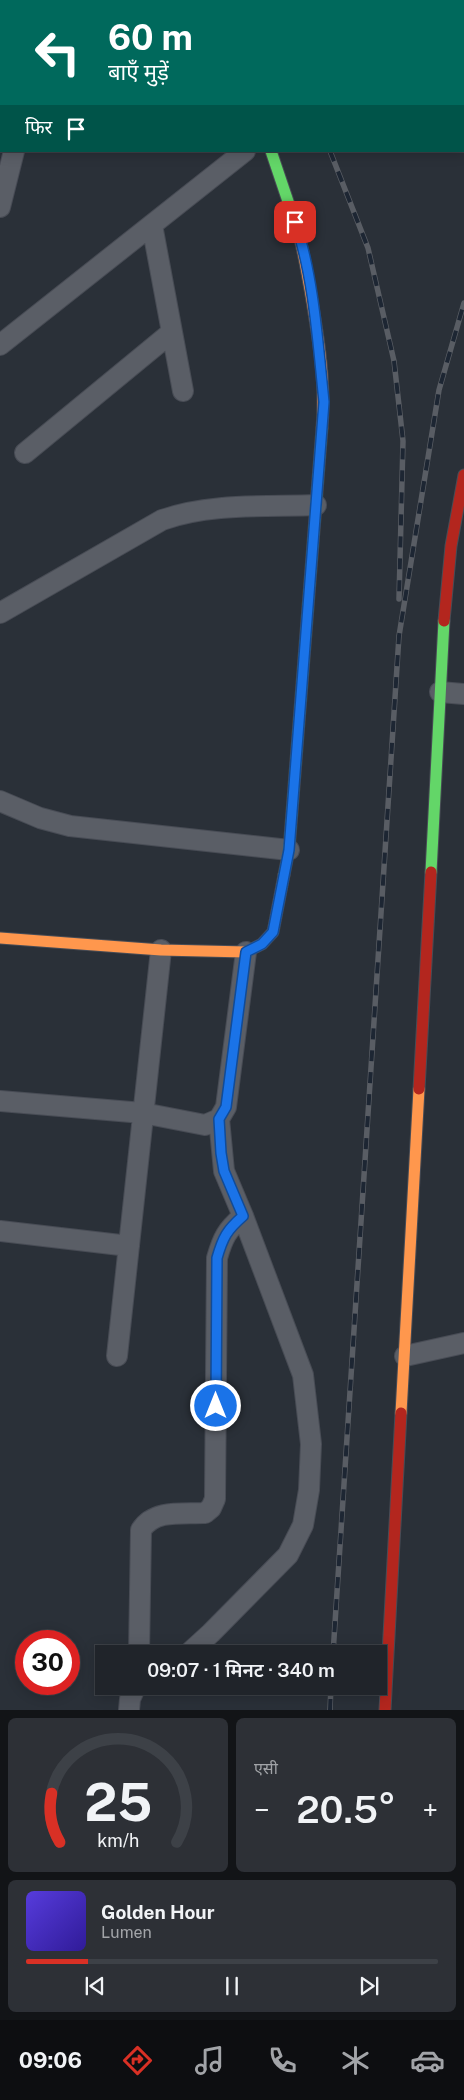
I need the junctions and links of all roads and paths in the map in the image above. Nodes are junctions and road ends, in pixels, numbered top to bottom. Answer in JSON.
{"nodes":[{"id":1,"x":14,"y":152,"type":"edge"},
{"id":2,"x":244,"y":152,"type":"edge"},
{"id":3,"x":271,"y":152,"type":"edge"},
{"id":4,"x":0,"y":207,"type":"edge"},
{"id":5,"x":152,"y":225,"type":"junction"},
{"id":6,"x":172,"y":332,"type":"junction"},
{"id":7,"x":3,"y":335,"type":"edge"},
{"id":8,"x":183,"y":391,"type":"dead end"},
{"id":9,"x":25,"y":453,"type":"dead end"},
{"id":10,"x":464,"y":475,"type":"edge"},
{"id":11,"x":316,"y":505,"type":"junction"},
{"id":12,"x":0,"y":613,"type":"edge"},
{"id":13,"x":440,"y":692,"type":"junction"},
{"id":14,"x":464,"y":694,"type":"edge"},
{"id":15,"x":0,"y":801,"type":"edge"},
{"id":16,"x":289,"y":850,"type":"junction"},
{"id":17,"x":0,"y":938,"type":"edge"},
{"id":18,"x":161,"y":950,"type":"junction"},
{"id":19,"x":246,"y":952,"type":"junction"},
{"id":20,"x":0,"y":1101,"type":"edge"},
{"id":21,"x":143,"y":1113,"type":"junction"},
{"id":22,"x":219,"y":1119,"type":"junction"},
{"id":23,"x":243,"y":1216,"type":"junction"},
{"id":24,"x":0,"y":1231,"type":"edge"},
{"id":25,"x":129,"y":1246,"type":"junction"},
{"id":26,"x":464,"y":1343,"type":"edge"},
{"id":27,"x":117,"y":1356,"type":"dead end"},
{"id":28,"x":405,"y":1356,"type":"junction"},
{"id":29,"x":139,"y":1645,"type":"edge"},
{"id":30,"x":198,"y":1645,"type":"edge"},
{"id":31,"x":132,"y":1695,"type":"edge"},
{"id":32,"x":129,"y":1710,"type":"edge"},
{"id":33,"x":385,"y":1710,"type":"edge"}],
"edges":[{"from":1,"to":4,"type":"street"},
{"from":2,"to":5,"type":"street"},
{"from":3,"to":11,"type":"street"},
{"from":5,"to":6,"type":"street"},
{"from":5,"to":7,"type":"street"},
{"from":6,"to":8,"type":"street"},
{"from":6,"to":9,"type":"street"},
{"from":10,"to":13,"type":"street"},
{"from":11,"to":12,"type":"street"},
{"from":11,"to":16,"type":"street"},
{"from":13,"to":14,"type":"street"},
{"from":13,"to":28,"type":"street"},
{"from":15,"to":16,"type":"street"},
{"from":16,"to":19,"type":"street"},
{"from":17,"to":18,"type":"street"},
{"from":18,"to":19,"type":"street"},
{"from":18,"to":21,"type":"street"},
{"from":19,"to":22,"type":"street"},
{"from":20,"to":21,"type":"street"},
{"from":21,"to":22,"type":"street"},
{"from":21,"to":25,"type":"street"},
{"from":22,"to":23,"type":"street"},
{"from":23,"to":29,"type":"street"},
{"from":23,"to":30,"type":"street"},
{"from":24,"to":25,"type":"street"},
{"from":25,"to":27,"type":"street"},
{"from":26,"to":28,"type":"street"},
{"from":28,"to":33,"type":"street"},
{"from":31,"to":32,"type":"street"}]}
